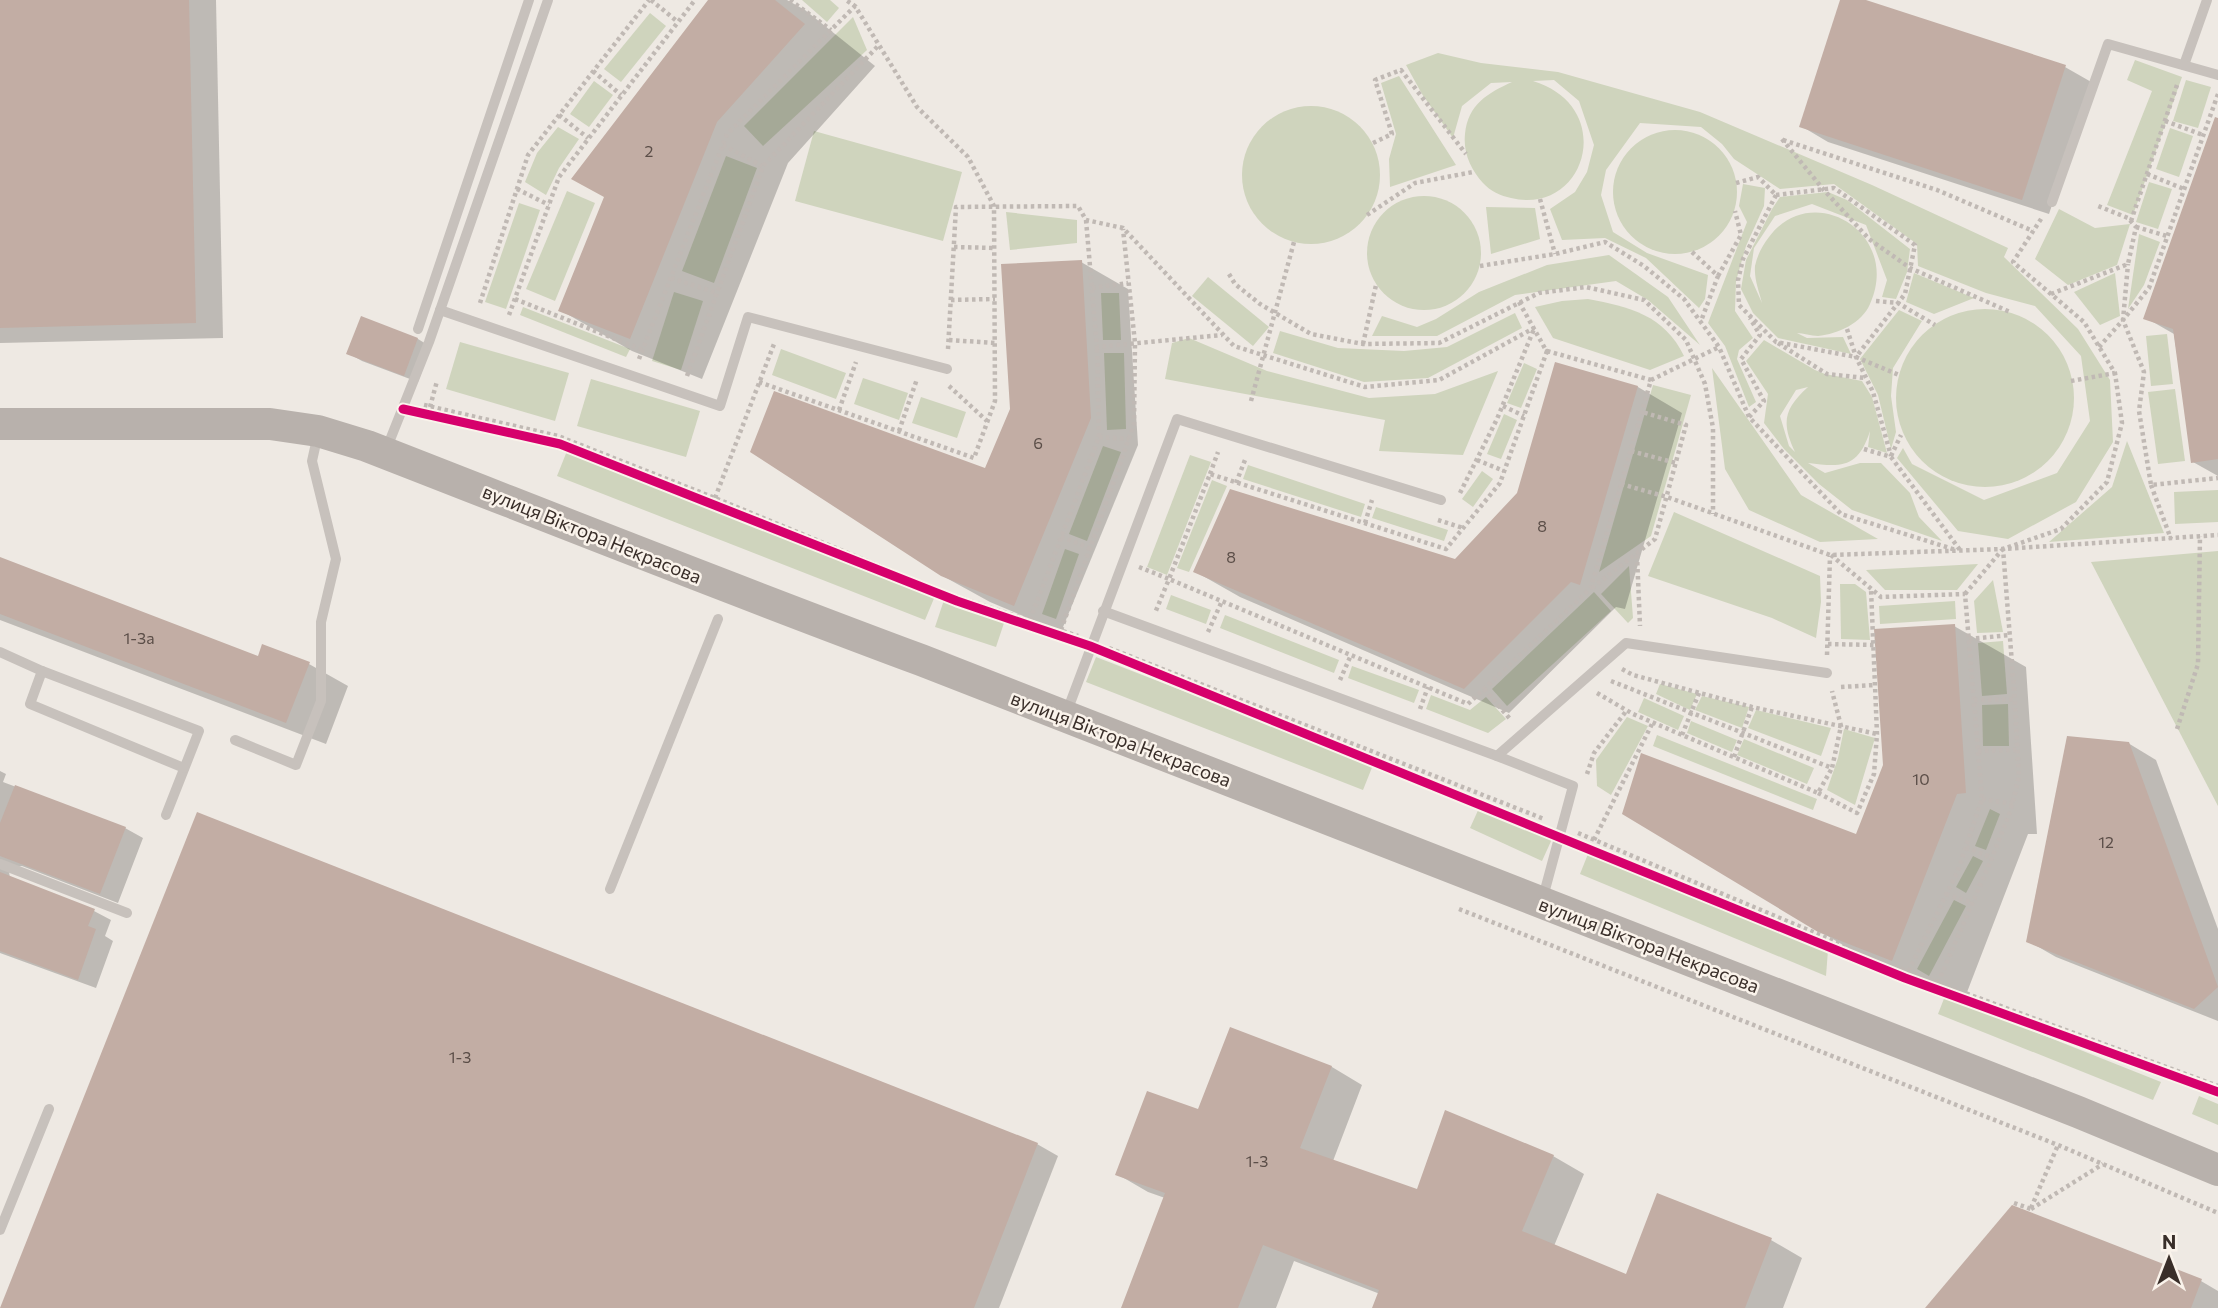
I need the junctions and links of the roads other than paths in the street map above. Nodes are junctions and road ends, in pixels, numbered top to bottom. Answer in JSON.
{"nodes":[{"id":1,"x":529,"y":0,"type":"edge"},
{"id":2,"x":548,"y":0,"type":"edge"},
{"id":3,"x":2207,"y":0,"type":"edge"},
{"id":4,"x":2184,"y":65,"type":"junction"},
{"id":5,"x":2218,"y":75,"type":"edge"},
{"id":6,"x":2052,"y":202,"type":"road end"},
{"id":7,"x":440,"y":310,"type":"junction"},
{"id":8,"x":418,"y":329,"type":"dead end"},
{"id":9,"x":947,"y":369,"type":"road end"},
{"id":10,"x":0,"y":424,"type":"edge"},
{"id":11,"x":318,"y":432,"type":"junction"},
{"id":12,"x":385,"y":453,"type":"junction"},
{"id":13,"x":1441,"y":499,"type":"road end"},
{"id":14,"x":1103,"y":611,"type":"junction"},
{"id":15,"x":718,"y":619,"type":"dead end"},
{"id":16,"x":0,"y":652,"type":"edge"},
{"id":17,"x":42,"y":671,"type":"junction"},
{"id":18,"x":1827,"y":673,"type":"road end"},
{"id":19,"x":1065,"y":716,"type":"junction"},
{"id":20,"x":235,"y":740,"type":"dead end"},
{"id":21,"x":1497,"y":757,"type":"junction"},
{"id":22,"x":184,"y":768,"type":"junction"},
{"id":23,"x":166,"y":815,"type":"dead end"},
{"id":24,"x":0,"y":864,"type":"edge"},
{"id":25,"x":610,"y":889,"type":"dead end"},
{"id":26,"x":1542,"y":903,"type":"junction"},
{"id":27,"x":127,"y":912,"type":"dead end"},
{"id":28,"x":49,"y":1110,"type":"dead end"},
{"id":29,"x":2218,"y":1170,"type":"edge"},
{"id":30,"x":0,"y":1230,"type":"edge"}],
"edges":[{"from":1,"to":8,"type":"lane"},
{"from":2,"to":7,"type":"lane"},
{"from":3,"to":4,"type":"lane"},
{"from":4,"to":5,"type":"lane"},
{"from":4,"to":6,"type":"lane"},
{"from":7,"to":9,"type":"lane"},
{"from":7,"to":12,"type":"lane"},
{"from":10,"to":11,"type":"main road","name":"вулиця Віктора Некрасова"},
{"from":11,"to":12,"type":"main road","name":"вулиця Віктора Некрасова"},
{"from":11,"to":20,"type":"lane"},
{"from":12,"to":19,"type":"main road","name":"вулиця Віктора Некрасова"},
{"from":13,"to":14,"type":"lane"},
{"from":14,"to":19,"type":"lane"},
{"from":14,"to":21,"type":"lane"},
{"from":15,"to":25,"type":"lane"},
{"from":16,"to":17,"type":"lane"},
{"from":17,"to":22,"type":"lane"},
{"from":17,"to":22,"type":"lane"},
{"from":18,"to":21,"type":"lane"},
{"from":19,"to":26,"type":"main road","name":"вулиця Віктора Некрасова"},
{"from":21,"to":26,"type":"lane"},
{"from":22,"to":23,"type":"lane"},
{"from":24,"to":27,"type":"lane"},
{"from":26,"to":29,"type":"main road","name":"вулиця Віктора Некрасова"},
{"from":28,"to":30,"type":"lane"}]}
